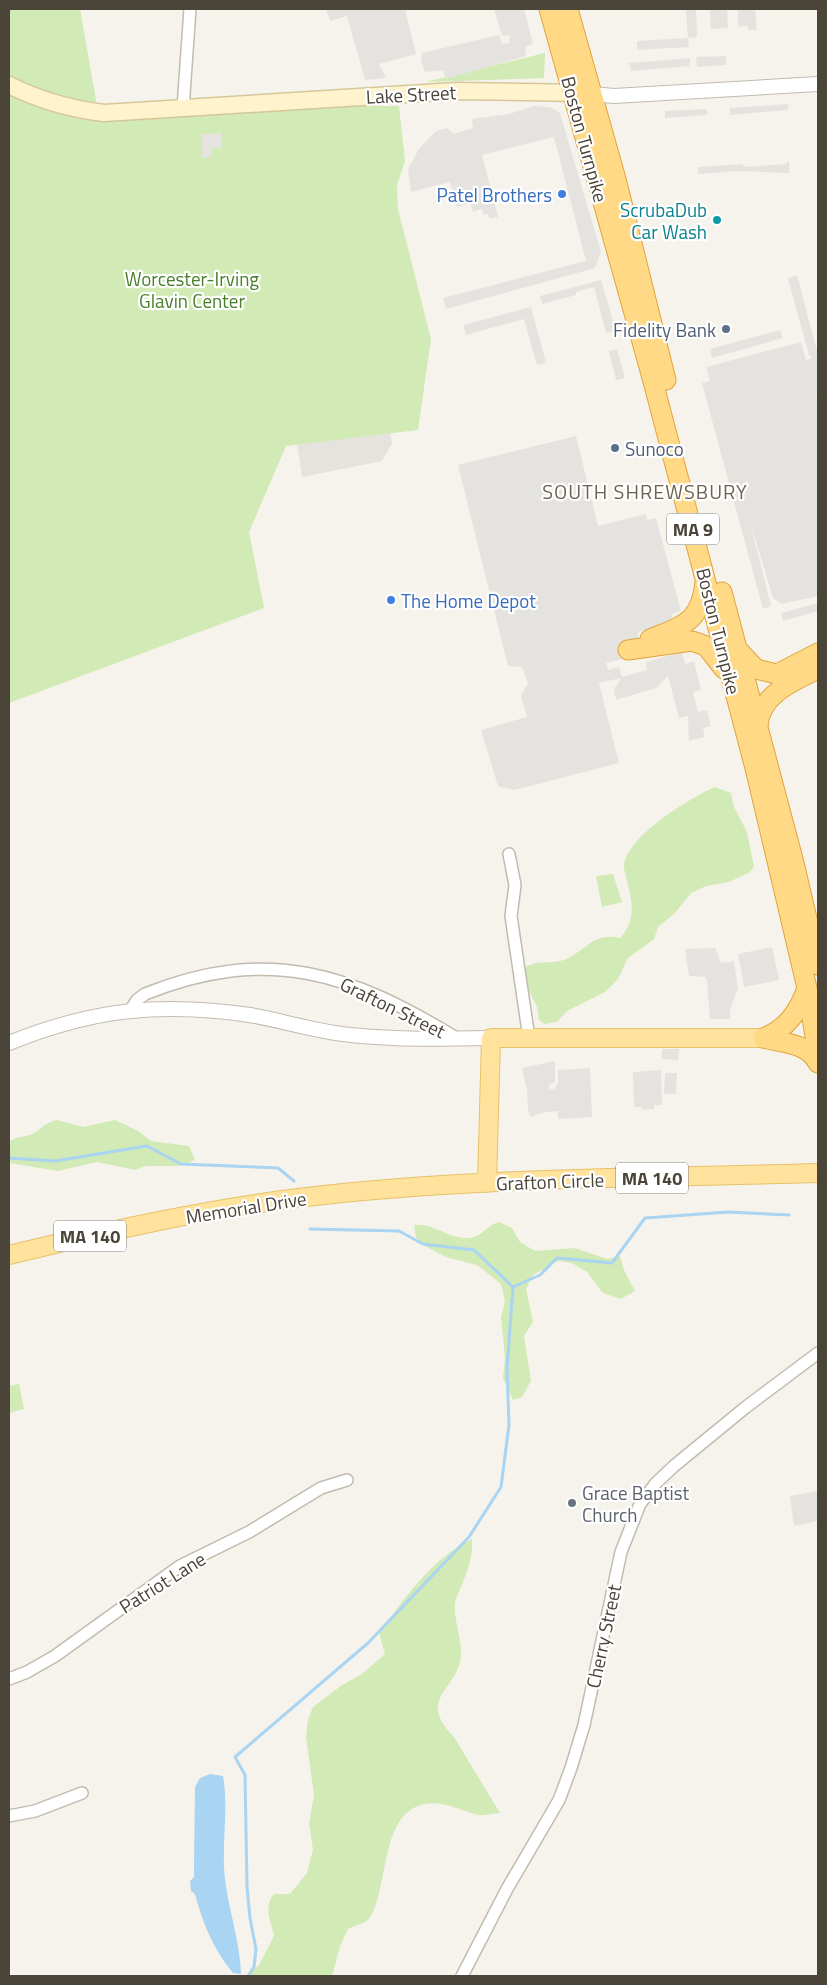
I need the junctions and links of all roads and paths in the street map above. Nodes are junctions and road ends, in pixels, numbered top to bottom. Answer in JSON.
{"nodes":[{"id":1,"x":190,"y":9,"type":"edge"},
{"id":2,"x":549,"y":9,"type":"edge"},
{"id":3,"x":568,"y":9,"type":"edge"},
{"id":4,"x":818,"y":84,"type":"edge"},
{"id":5,"x":9,"y":85,"type":"edge"},
{"id":6,"x":572,"y":91,"type":"junction"},
{"id":7,"x":592,"y":94,"type":"junction"},
{"id":8,"x":183,"y":108,"type":"junction"},
{"id":9,"x":706,"y":579,"type":"junction"},
{"id":10,"x":737,"y":649,"type":"junction"},
{"id":11,"x":818,"y":653,"type":"edge"},
{"id":12,"x":818,"y":669,"type":"edge"},
{"id":13,"x":730,"y":679,"type":"junction"},
{"id":14,"x":758,"y":726,"type":"junction"},
{"id":15,"x":509,"y":854,"type":"dead end"},
{"id":16,"x":818,"y":965,"type":"edge"},
{"id":17,"x":807,"y":988,"type":"junction"},
{"id":18,"x":130,"y":1011,"type":"junction"},
{"id":19,"x":492,"y":1038,"type":"junction"},
{"id":20,"x":529,"y":1038,"type":"junction"},
{"id":21,"x":763,"y":1038,"type":"junction"},
{"id":22,"x":458,"y":1039,"type":"junction"},
{"id":23,"x":9,"y":1043,"type":"edge"},
{"id":24,"x":818,"y":1054,"type":"edge"},
{"id":25,"x":818,"y":1063,"type":"edge"},
{"id":26,"x":818,"y":1173,"type":"edge"},
{"id":27,"x":487,"y":1183,"type":"junction"},
{"id":28,"x":9,"y":1255,"type":"edge"},
{"id":29,"x":818,"y":1353,"type":"edge"},
{"id":30,"x":347,"y":1480,"type":"dead end"},
{"id":31,"x":9,"y":1678,"type":"edge"},
{"id":32,"x":82,"y":1793,"type":"dead end"},
{"id":33,"x":9,"y":1816,"type":"edge"},
{"id":34,"x":462,"y":1976,"type":"edge"}],
"edges":[{"from":1,"to":8,"type":"street"},
{"from":2,"to":6,"type":"highway","name":"Boston Turnpike","number":"MA 9"},
{"from":3,"to":7,"type":"highway","name":"Boston Turnpike","number":"MA 9"},
{"from":4,"to":7,"type":"street","name":"Lake Street"},
{"from":5,"to":8,"type":"main road","name":"Lake Street"},
{"from":6,"to":7,"type":"main road","name":"Lake Street"},
{"from":6,"to":8,"type":"main road","name":"Lake Street"},
{"from":6,"to":9,"type":"highway","name":"Boston Turnpike","number":"MA 9"},
{"from":7,"to":10,"type":"highway","name":"Boston Turnpike","number":"MA 9"},
{"from":9,"to":13,"type":"highway","name":"Boston Turnpike","number":"MA 9"},
{"from":9,"to":13,"type":"highway"},
{"from":10,"to":11,"type":"highway"},
{"from":10,"to":14,"type":"highway","name":"Boston Turnpike","number":"MA 9"},
{"from":12,"to":14,"type":"highway"},
{"from":13,"to":17,"type":"highway","name":"Boston Turnpike","number":"MA 9"},
{"from":14,"to":16,"type":"highway","name":"Boston Turnpike","number":"MA 9"},
{"from":15,"to":20,"type":"street"},
{"from":17,"to":21,"type":"highway"},
{"from":17,"to":24,"type":"highway","name":"Boston Turnpike","number":"MA 9"},
{"from":18,"to":22,"type":"street","name":"Grafton Street"},
{"from":18,"to":22,"type":"street","name":"Grafton Street"},
{"from":18,"to":23,"type":"street","name":"Grafton Street"},
{"from":19,"to":20,"type":"main road","name":"Grafton Street"},
{"from":19,"to":22,"type":"street","name":"Grafton Street"},
{"from":19,"to":27,"type":"main road","name":"Grafton Circle"},
{"from":20,"to":21,"type":"main road","name":"Grafton Street"},
{"from":21,"to":25,"type":"highway"},
{"from":26,"to":27,"type":"main road","name":"Grafton Circle","number":"MA 140"},
{"from":27,"to":28,"type":"main road","name":"Memorial Drive","number":"MA 140"},
{"from":29,"to":34,"type":"street","name":"Cherry Street"},
{"from":30,"to":31,"type":"street","name":"Patriot Lane"},
{"from":32,"to":33,"type":"street"}]}
